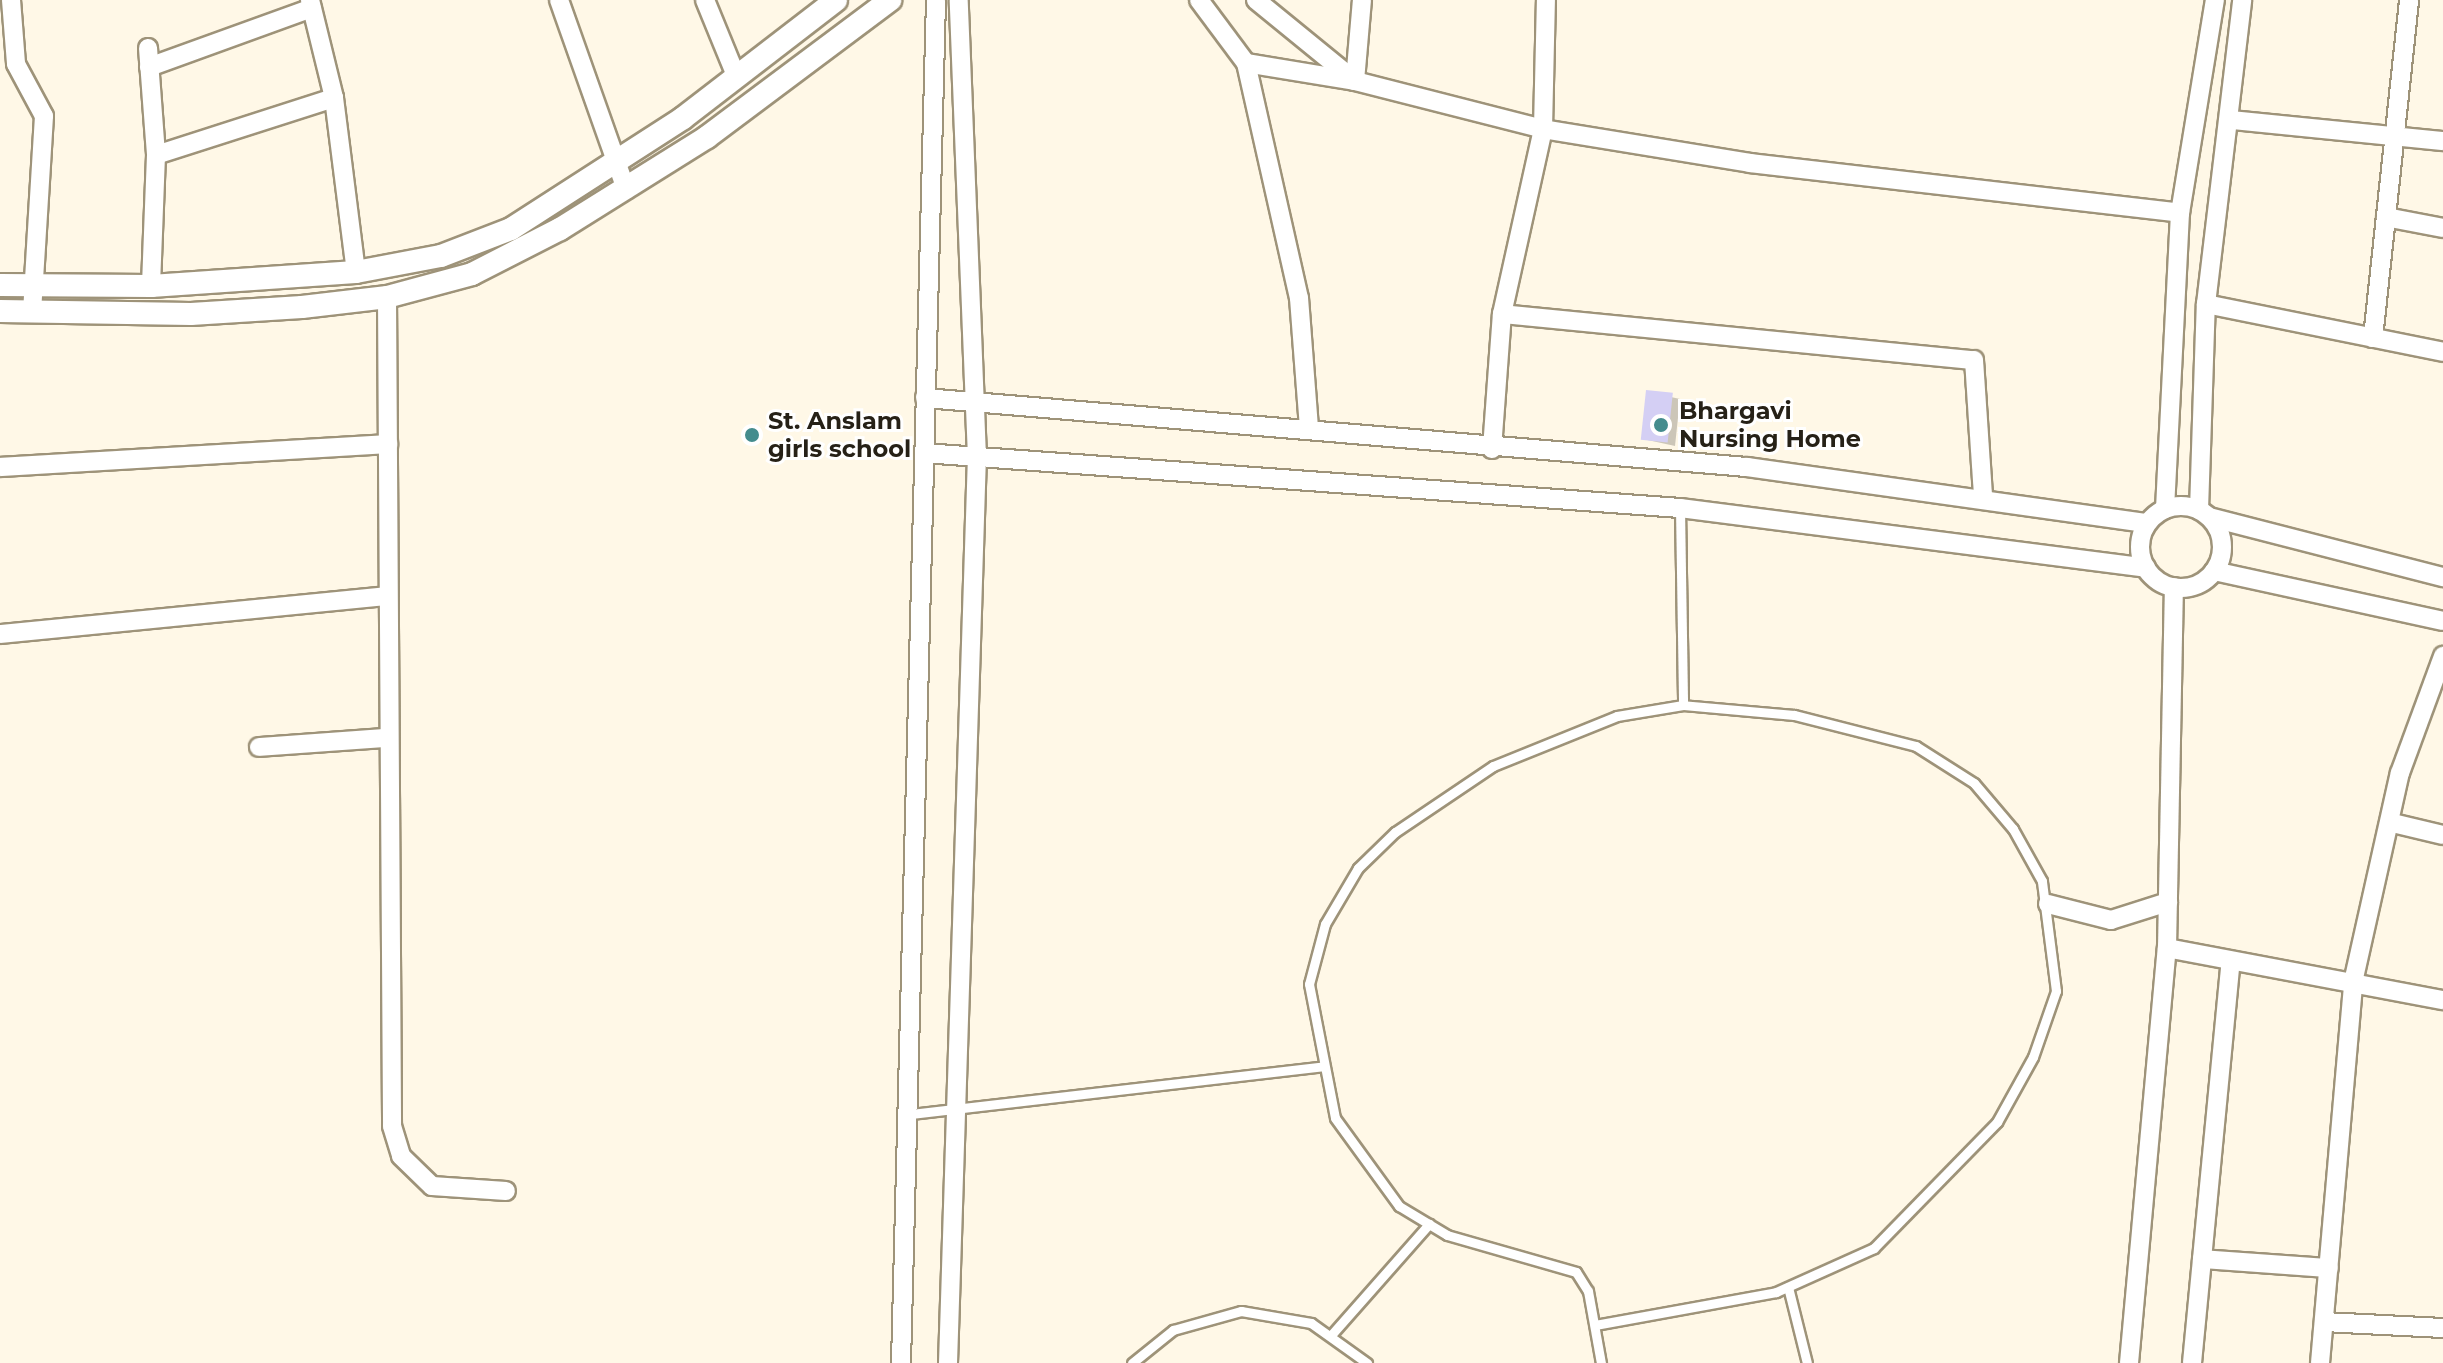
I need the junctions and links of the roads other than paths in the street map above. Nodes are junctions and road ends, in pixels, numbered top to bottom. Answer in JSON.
{"nodes":[{"id":1,"x":11,"y":0,"type":"edge"},
{"id":2,"x":559,"y":0,"type":"edge"},
{"id":3,"x":705,"y":0,"type":"edge"},
{"id":4,"x":836,"y":0,"type":"edge"},
{"id":5,"x":890,"y":0,"type":"edge"},
{"id":6,"x":936,"y":0,"type":"edge"},
{"id":7,"x":959,"y":0,"type":"edge"},
{"id":8,"x":1199,"y":0,"type":"edge"},
{"id":9,"x":1256,"y":0,"type":"edge"},
{"id":10,"x":1362,"y":0,"type":"edge"},
{"id":11,"x":1546,"y":0,"type":"edge"},
{"id":12,"x":2215,"y":0,"type":"edge"},
{"id":13,"x":2242,"y":0,"type":"edge"},
{"id":14,"x":2409,"y":0,"type":"edge"},
{"id":15,"x":311,"y":4,"type":"edge"},
{"id":16,"x":148,"y":48,"type":"dead end"},
{"id":17,"x":1246,"y":63,"type":"junction"},
{"id":18,"x":149,"y":67,"type":"junction"},
{"id":19,"x":737,"y":78,"type":"junction"},
{"id":20,"x":1355,"y":81,"type":"junction"},
{"id":21,"x":334,"y":98,"type":"junction"},
{"id":22,"x":2232,"y":120,"type":"junction"},
{"id":23,"x":1543,"y":129,"type":"junction"},
{"id":24,"x":2395,"y":136,"type":"junction"},
{"id":25,"x":2443,"y":141,"type":"edge"},
{"id":26,"x":156,"y":155,"type":"junction"},
{"id":27,"x":615,"y":162,"type":"junction"},
{"id":28,"x":626,"y":189,"type":"junction"},
{"id":29,"x":2180,"y":213,"type":"junction"},
{"id":30,"x":2386,"y":217,"type":"junction"},
{"id":31,"x":2443,"y":228,"type":"edge"},
{"id":32,"x":356,"y":272,"type":"junction"},
{"id":33,"x":0,"y":285,"type":"edge"},
{"id":34,"x":37,"y":285,"type":"junction"},
{"id":35,"x":151,"y":286,"type":"junction"},
{"id":36,"x":387,"y":297,"type":"junction"},
{"id":37,"x":2206,"y":304,"type":"junction"},
{"id":38,"x":0,"y":311,"type":"edge"},
{"id":39,"x":32,"y":311,"type":"junction"},
{"id":40,"x":1502,"y":314,"type":"junction"},
{"id":41,"x":2373,"y":338,"type":"junction"},
{"id":42,"x":2443,"y":352,"type":"edge"},
{"id":43,"x":925,"y":398,"type":"junction"},
{"id":44,"x":974,"y":403,"type":"junction"},
{"id":45,"x":1309,"y":427,"type":"junction"},
{"id":46,"x":388,"y":444,"type":"junction"},
{"id":47,"x":1492,"y":449,"type":"junction"},
{"id":48,"x":924,"y":453,"type":"junction"},
{"id":49,"x":977,"y":457,"type":"junction"},
{"id":50,"x":0,"y":467,"type":"edge"},
{"id":51,"x":1983,"y":495,"type":"junction"},
{"id":52,"x":1680,"y":508,"type":"junction"},
{"id":53,"x":2165,"y":509,"type":"junction"},
{"id":54,"x":2204,"y":514,"type":"junction"},
{"id":55,"x":2147,"y":523,"type":"junction"},
{"id":56,"x":2146,"y":568,"type":"junction"},
{"id":57,"x":2214,"y":571,"type":"junction"},
{"id":58,"x":2443,"y":577,"type":"edge"},
{"id":59,"x":2174,"y":587,"type":"junction"},
{"id":60,"x":387,"y":596,"type":"junction"},
{"id":61,"x":2443,"y":621,"type":"edge"},
{"id":62,"x":0,"y":634,"type":"edge"},
{"id":63,"x":2443,"y":656,"type":"edge"},
{"id":64,"x":1683,"y":705,"type":"junction"},
{"id":65,"x":386,"y":738,"type":"junction"},
{"id":66,"x":259,"y":747,"type":"dead end"},
{"id":67,"x":2393,"y":823,"type":"junction"},
{"id":68,"x":2443,"y":835,"type":"edge"},
{"id":69,"x":2168,"y":902,"type":"junction"},
{"id":70,"x":2048,"y":904,"type":"junction"},
{"id":71,"x":2167,"y":948,"type":"junction"},
{"id":72,"x":2231,"y":961,"type":"junction"},
{"id":73,"x":2354,"y":978,"type":"junction"},
{"id":74,"x":2443,"y":1000,"type":"edge"},
{"id":75,"x":1320,"y":1067,"type":"junction"},
{"id":76,"x":956,"y":1109,"type":"junction"},
{"id":77,"x":911,"y":1114,"type":"junction"},
{"id":78,"x":506,"y":1191,"type":"dead end"},
{"id":79,"x":1429,"y":1224,"type":"junction"},
{"id":80,"x":2202,"y":1259,"type":"junction"},
{"id":81,"x":2329,"y":1268,"type":"junction"},
{"id":82,"x":1788,"y":1287,"type":"junction"},
{"id":83,"x":2324,"y":1322,"type":"junction"},
{"id":84,"x":1595,"y":1325,"type":"junction"},
{"id":85,"x":2443,"y":1328,"type":"edge"},
{"id":86,"x":1332,"y":1334,"type":"junction"},
{"id":87,"x":901,"y":1363,"type":"edge"},
{"id":88,"x":948,"y":1363,"type":"edge"},
{"id":89,"x":1132,"y":1363,"type":"edge"},
{"id":90,"x":1367,"y":1363,"type":"edge"},
{"id":91,"x":1601,"y":1363,"type":"edge"},
{"id":92,"x":1807,"y":1363,"type":"edge"},
{"id":93,"x":2129,"y":1363,"type":"edge"},
{"id":94,"x":2192,"y":1363,"type":"edge"},
{"id":95,"x":2320,"y":1363,"type":"edge"}],
"edges":[{"from":1,"to":34,"type":"street"},
{"from":2,"to":27,"type":"street"},
{"from":3,"to":19,"type":"street"},
{"from":4,"to":19,"type":"street"},
{"from":5,"to":28,"type":"street"},
{"from":6,"to":43,"type":"street"},
{"from":7,"to":44,"type":"street"},
{"from":8,"to":17,"type":"street"},
{"from":9,"to":20,"type":"street"},
{"from":10,"to":20,"type":"street"},
{"from":11,"to":23,"type":"street"},
{"from":12,"to":29,"type":"street"},
{"from":13,"to":22,"type":"street"},
{"from":14,"to":24,"type":"street"},
{"from":15,"to":18,"type":"street"},
{"from":15,"to":21,"type":"street"},
{"from":16,"to":18,"type":"street"},
{"from":17,"to":20,"type":"street"},
{"from":17,"to":45,"type":"street"},
{"from":18,"to":26,"type":"street"},
{"from":19,"to":27,"type":"street"},
{"from":20,"to":23,"type":"street"},
{"from":21,"to":26,"type":"street"},
{"from":21,"to":32,"type":"street"},
{"from":22,"to":24,"type":"street"},
{"from":22,"to":37,"type":"street"},
{"from":23,"to":29,"type":"street"},
{"from":23,"to":40,"type":"street"},
{"from":24,"to":25,"type":"street"},
{"from":24,"to":30,"type":"street"},
{"from":26,"to":35,"type":"street"},
{"from":27,"to":28,"type":"street"},
{"from":27,"to":32,"type":"street"},
{"from":28,"to":36,"type":"street"},
{"from":29,"to":53,"type":"street"},
{"from":30,"to":31,"type":"street"},
{"from":30,"to":41,"type":"street"},
{"from":32,"to":35,"type":"street"},
{"from":33,"to":34,"type":"street"},
{"from":34,"to":35,"type":"street"},
{"from":34,"to":39,"type":"street"},
{"from":36,"to":39,"type":"street"},
{"from":36,"to":46,"type":"street"},
{"from":37,"to":41,"type":"street"},
{"from":37,"to":54,"type":"street"},
{"from":38,"to":39,"type":"street"},
{"from":40,"to":47,"type":"street"},
{"from":40,"to":51,"type":"street"},
{"from":41,"to":42,"type":"street"},
{"from":43,"to":44,"type":"street"},
{"from":43,"to":48,"type":"street"},
{"from":44,"to":45,"type":"street"},
{"from":44,"to":49,"type":"street"},
{"from":45,"to":47,"type":"street"},
{"from":46,"to":50,"type":"street"},
{"from":46,"to":60,"type":"street"},
{"from":47,"to":51,"type":"street"},
{"from":48,"to":49,"type":"street"},
{"from":48,"to":77,"type":"street"},
{"from":49,"to":52,"type":"street"},
{"from":49,"to":76,"type":"street"},
{"from":51,"to":55,"type":"street"},
{"from":52,"to":56,"type":"street"},
{"from":52,"to":64,"type":"lane"},
{"from":53,"to":54,"type":"street"},
{"from":53,"to":55,"type":"street"},
{"from":54,"to":57,"type":"street"},
{"from":54,"to":58,"type":"street"},
{"from":55,"to":56,"type":"street"},
{"from":56,"to":59,"type":"street"},
{"from":57,"to":59,"type":"street"},
{"from":57,"to":61,"type":"street"},
{"from":59,"to":69,"type":"street"},
{"from":60,"to":62,"type":"street"},
{"from":60,"to":65,"type":"street"},
{"from":63,"to":67,"type":"street"},
{"from":64,"to":70,"type":"lane"},
{"from":64,"to":75,"type":"lane"},
{"from":65,"to":66,"type":"street"},
{"from":65,"to":78,"type":"street"},
{"from":67,"to":68,"type":"street"},
{"from":67,"to":73,"type":"street"},
{"from":69,"to":70,"type":"street"},
{"from":69,"to":71,"type":"street"},
{"from":70,"to":82,"type":"lane"},
{"from":71,"to":72,"type":"street"},
{"from":71,"to":93,"type":"street"},
{"from":72,"to":73,"type":"street"},
{"from":72,"to":80,"type":"street"},
{"from":73,"to":74,"type":"street"},
{"from":73,"to":81,"type":"street"},
{"from":75,"to":76,"type":"lane"},
{"from":75,"to":79,"type":"lane"},
{"from":76,"to":77,"type":"lane"},
{"from":76,"to":88,"type":"street"},
{"from":77,"to":87,"type":"street"},
{"from":79,"to":84,"type":"lane"},
{"from":79,"to":86,"type":"lane"},
{"from":80,"to":81,"type":"street"},
{"from":80,"to":94,"type":"street"},
{"from":81,"to":83,"type":"street"},
{"from":82,"to":84,"type":"lane"},
{"from":82,"to":92,"type":"lane"},
{"from":83,"to":85,"type":"street"},
{"from":83,"to":95,"type":"street"},
{"from":84,"to":91,"type":"lane"},
{"from":86,"to":89,"type":"lane"},
{"from":86,"to":90,"type":"lane"}]}
